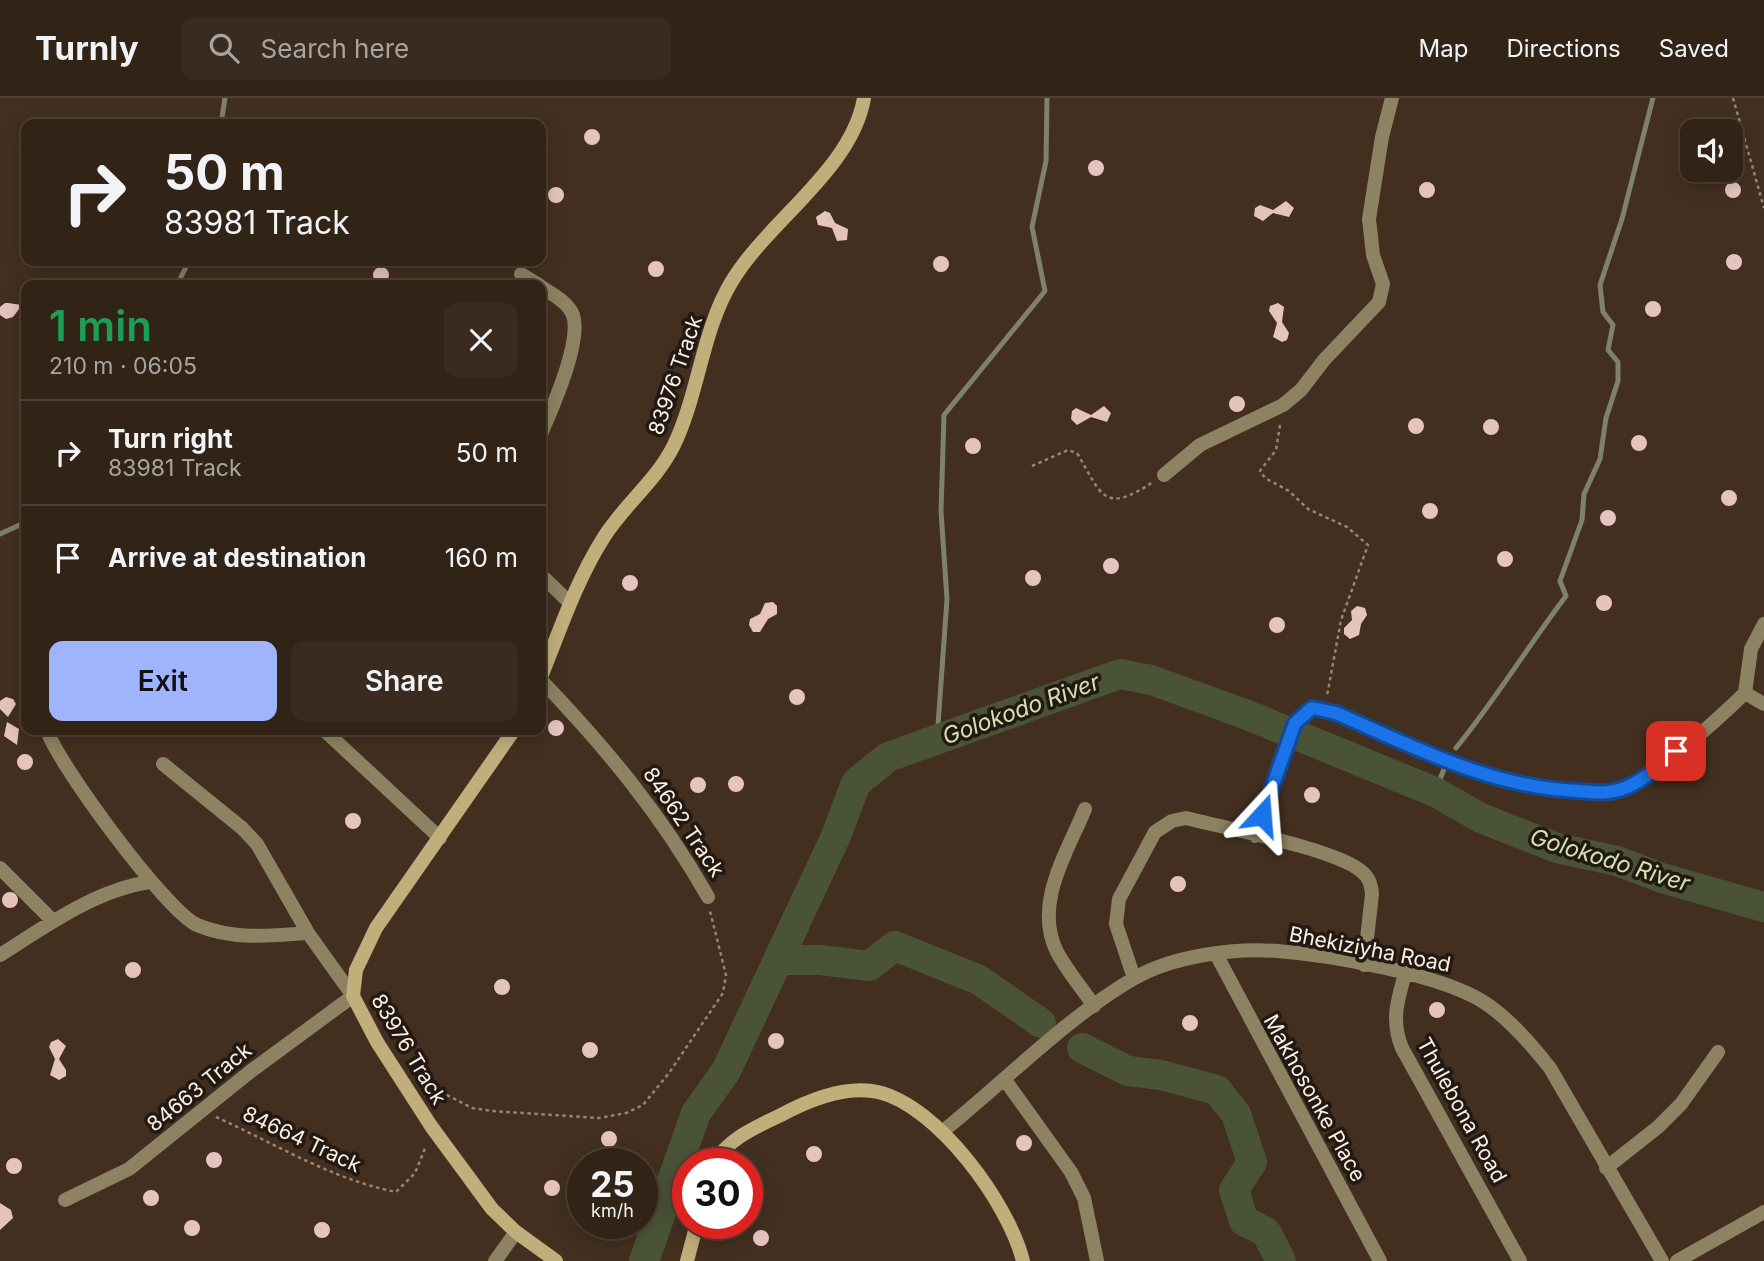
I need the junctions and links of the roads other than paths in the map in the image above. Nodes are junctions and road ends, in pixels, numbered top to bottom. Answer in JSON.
{"nodes":[{"id":1,"x":864,"y":98,"type":"edge"},
{"id":2,"x":1392,"y":98,"type":"edge"},
{"id":3,"x":521,"y":274,"type":"dead end"},
{"id":4,"x":530,"y":280,"type":"edge"},
{"id":5,"x":546,"y":290,"type":"edge"},
{"id":6,"x":546,"y":422,"type":"edge"},
{"id":7,"x":1164,"y":475,"type":"road end"},
{"id":8,"x":546,"y":580,"type":"edge"},
{"id":9,"x":569,"y":603,"type":"junction"},
{"id":10,"x":1764,"y":624,"type":"edge"},
{"id":11,"x":546,"y":665,"type":"edge"},
{"id":12,"x":546,"y":683,"type":"edge"},
{"id":13,"x":1745,"y":693,"type":"junction"},
{"id":14,"x":1764,"y":704,"type":"edge"},
{"id":15,"x":49,"y":735,"type":"edge"},
{"id":16,"x":329,"y":735,"type":"edge"},
{"id":17,"x":510,"y":735,"type":"edge"},
{"id":18,"x":163,"y":764,"type":"dead end"},
{"id":19,"x":1085,"y":809,"type":"dead end"},
{"id":20,"x":1255,"y":836,"type":"junction"},
{"id":21,"x":440,"y":838,"type":"junction"},
{"id":22,"x":0,"y":868,"type":"edge"},
{"id":23,"x":150,"y":882,"type":"junction"},
{"id":24,"x":708,"y":897,"type":"road end"},
{"id":25,"x":53,"y":921,"type":"junction"},
{"id":26,"x":308,"y":933,"type":"junction"},
{"id":27,"x":1216,"y":954,"type":"junction"},
{"id":28,"x":0,"y":955,"type":"edge"},
{"id":29,"x":1364,"y":965,"type":"junction"},
{"id":30,"x":1405,"y":974,"type":"junction"},
{"id":31,"x":1134,"y":978,"type":"junction"},
{"id":32,"x":353,"y":996,"type":"junction"},
{"id":33,"x":1094,"y":1006,"type":"junction"},
{"id":34,"x":1718,"y":1052,"type":"dead end"},
{"id":35,"x":1005,"y":1080,"type":"junction"},
{"id":36,"x":942,"y":1132,"type":"junction"},
{"id":37,"x":726,"y":1148,"type":"edge"},
{"id":38,"x":1606,"y":1168,"type":"junction"},
{"id":39,"x":65,"y":1200,"type":"dead end"},
{"id":40,"x":1764,"y":1212,"type":"edge"},
{"id":41,"x":516,"y":1232,"type":"junction"},
{"id":42,"x":693,"y":1239,"type":"edge"},
{"id":43,"x":495,"y":1261,"type":"edge"},
{"id":44,"x":556,"y":1261,"type":"edge"},
{"id":45,"x":687,"y":1261,"type":"edge"},
{"id":46,"x":1023,"y":1261,"type":"edge"},
{"id":47,"x":1097,"y":1261,"type":"edge"},
{"id":48,"x":1380,"y":1261,"type":"edge"},
{"id":49,"x":1520,"y":1261,"type":"edge"},
{"id":50,"x":1662,"y":1261,"type":"edge"},
{"id":51,"x":1677,"y":1261,"type":"edge"}],
"edges":[{"from":1,"to":9,"type":"street","name":"83976 Track"},
{"from":2,"to":7,"type":"street"},
{"from":3,"to":4,"type":"street"},
{"from":5,"to":6,"type":"street"},
{"from":8,"to":9,"type":"street"},
{"from":9,"to":11,"type":"street","name":"83976 Track"},
{"from":10,"to":13,"type":"street"},
{"from":12,"to":24,"type":"street","name":"84662 Track"},
{"from":13,"to":14,"type":"street"},
{"from":13,"to":20,"type":"street"},
{"from":15,"to":23,"type":"street"},
{"from":16,"to":21,"type":"street"},
{"from":17,"to":21,"type":"street","name":"83976 Track"},
{"from":18,"to":26,"type":"street"},
{"from":19,"to":33,"type":"street"},
{"from":20,"to":29,"type":"street"},
{"from":20,"to":31,"type":"street"},
{"from":21,"to":32,"type":"street","name":"83976 Track"},
{"from":22,"to":25,"type":"street"},
{"from":23,"to":25,"type":"street"},
{"from":23,"to":26,"type":"street"},
{"from":25,"to":28,"type":"street"},
{"from":26,"to":32,"type":"street"},
{"from":27,"to":29,"type":"street","name":"Bhekiziyha Road"},
{"from":27,"to":31,"type":"street","name":"Bhekiziyha Road"},
{"from":27,"to":48,"type":"street","name":"Makhosonke Place"},
{"from":29,"to":30,"type":"street","name":"Bhekiziyha Road"},
{"from":30,"to":38,"type":"street","name":"Bhekiziyha Road"},
{"from":30,"to":49,"type":"street","name":"Thulebona Road"},
{"from":31,"to":33,"type":"street","name":"Bhekiziyha Road"},
{"from":32,"to":39,"type":"street","name":"84663 Track"},
{"from":32,"to":41,"type":"street","name":"83976 Track"},
{"from":33,"to":35,"type":"street","name":"Bhekiziyha Road"},
{"from":34,"to":38,"type":"street"},
{"from":35,"to":36,"type":"street","name":"Bhekiziyha Road"},
{"from":35,"to":47,"type":"street"},
{"from":36,"to":37,"type":"street"},
{"from":36,"to":46,"type":"street"},
{"from":38,"to":50,"type":"street","name":"Bhekiziyha Road"},
{"from":40,"to":51,"type":"street"},
{"from":41,"to":43,"type":"street"},
{"from":41,"to":44,"type":"street","name":"83976 Track"},
{"from":42,"to":45,"type":"street"}]}
